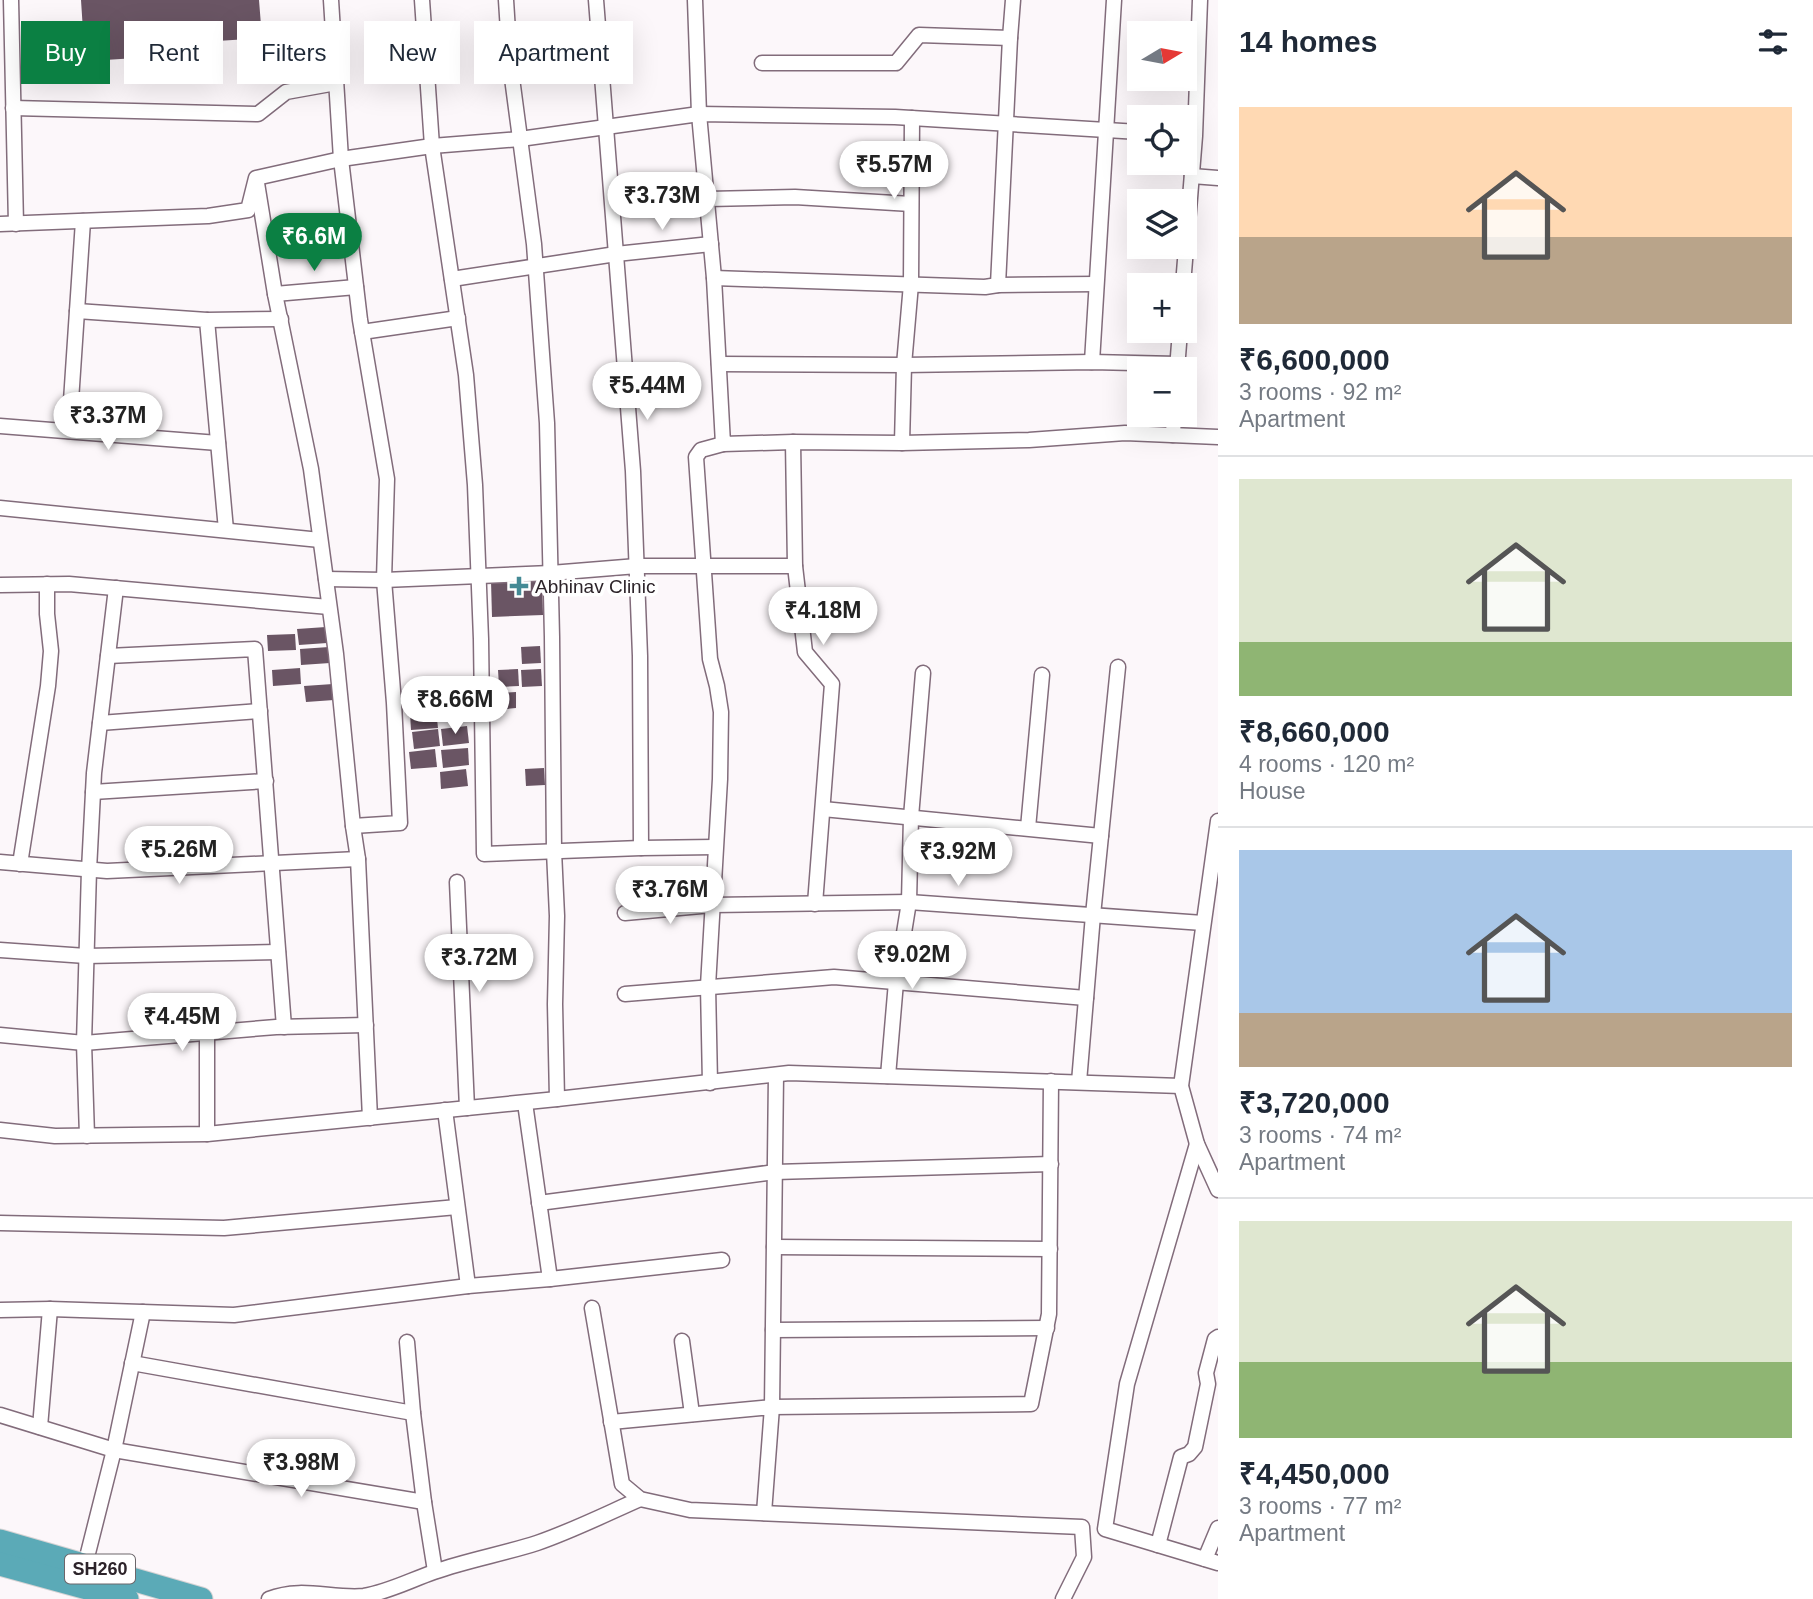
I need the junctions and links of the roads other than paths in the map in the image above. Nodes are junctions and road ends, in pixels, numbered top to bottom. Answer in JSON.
{"nodes":[{"id":1,"x":11,"y":0,"type":"edge"},
{"id":2,"x":331,"y":0,"type":"edge"},
{"id":3,"x":422,"y":0,"type":"edge"},
{"id":4,"x":506,"y":0,"type":"edge"},
{"id":5,"x":596,"y":0,"type":"edge"},
{"id":6,"x":695,"y":0,"type":"edge"},
{"id":7,"x":1013,"y":0,"type":"edge"},
{"id":8,"x":1114,"y":0,"type":"edge"},
{"id":9,"x":1200,"y":0,"type":"edge"},
{"id":10,"x":332,"y":21,"type":"edge"},
{"id":11,"x":1010,"y":38,"type":"junction"},
{"id":12,"x":762,"y":63,"type":"dead end"},
{"id":13,"x":330,"y":84,"type":"edge"},
{"id":14,"x":336,"y":84,"type":"edge"},
{"id":15,"x":1192,"y":105,"type":"edge"},
{"id":16,"x":13,"y":108,"type":"junction"},
{"id":17,"x":699,"y":114,"type":"junction"},
{"id":18,"x":912,"y":118,"type":"junction"},
{"id":19,"x":1007,"y":124,"type":"junction"},
{"id":20,"x":606,"y":127,"type":"junction"},
{"id":21,"x":1106,"y":130,"type":"junction"},
{"id":22,"x":1127,"y":131,"type":"edge"},
{"id":23,"x":520,"y":139,"type":"junction"},
{"id":24,"x":432,"y":146,"type":"junction"},
{"id":25,"x":341,"y":159,"type":"junction"},
{"id":26,"x":1192,"y":176,"type":"joint"},
{"id":27,"x":256,"y":178,"type":"junction"},
{"id":28,"x":1218,"y":178,"type":"edge"},
{"id":29,"x":708,"y":199,"type":"junction"},
{"id":30,"x":911,"y":204,"type":"junction"},
{"id":31,"x":83,"y":221,"type":"junction"},
{"id":32,"x":0,"y":224,"type":"edge"},
{"id":33,"x":16,"y":224,"type":"junction"},
{"id":34,"x":711,"y":244,"type":"junction"},
{"id":35,"x":616,"y":254,"type":"junction"},
{"id":36,"x":535,"y":265,"type":"junction"},
{"id":37,"x":1184,"y":273,"type":"edge"},
{"id":38,"x":715,"y":278,"type":"junction"},
{"id":39,"x":452,"y":279,"type":"junction"},
{"id":40,"x":911,"y":284,"type":"junction"},
{"id":41,"x":1096,"y":284,"type":"junction"},
{"id":42,"x":999,"y":285,"type":"junction"},
{"id":43,"x":356,"y":287,"type":"junction"},
{"id":44,"x":275,"y":294,"type":"junction"},
{"id":45,"x":77,"y":311,"type":"junction"},
{"id":46,"x":458,"y":318,"type":"junction"},
{"id":47,"x":281,"y":319,"type":"junction"},
{"id":48,"x":207,"y":320,"type":"junction"},
{"id":49,"x":362,"y":332,"type":"junction"},
{"id":50,"x":1092,"y":362,"type":"junction"},
{"id":51,"x":719,"y":364,"type":"junction"},
{"id":52,"x":1127,"y":364,"type":"edge"},
{"id":53,"x":904,"y":366,"type":"junction"},
{"id":54,"x":0,"y":426,"type":"edge"},
{"id":55,"x":1173,"y":427,"type":"edge"},
{"id":56,"x":69,"y":431,"type":"junction"},
{"id":57,"x":1173,"y":435,"type":"junction"},
{"id":58,"x":1218,"y":437,"type":"edge"},
{"id":59,"x":793,"y":442,"type":"junction"},
{"id":60,"x":218,"y":443,"type":"junction"},
{"id":61,"x":902,"y":443,"type":"junction"},
{"id":62,"x":723,"y":444,"type":"junction"},
{"id":63,"x":0,"y":508,"type":"edge"},
{"id":64,"x":226,"y":530,"type":"junction"},
{"id":65,"x":320,"y":540,"type":"junction"},
{"id":66,"x":637,"y":566,"type":"junction"},
{"id":67,"x":704,"y":566,"type":"junction"},
{"id":68,"x":795,"y":566,"type":"junction"},
{"id":69,"x":551,"y":573,"type":"junction"},
{"id":70,"x":478,"y":576,"type":"junction"},
{"id":71,"x":326,"y":579,"type":"junction"},
{"id":72,"x":384,"y":580,"type":"junction"},
{"id":73,"x":47,"y":584,"type":"junction"},
{"id":74,"x":0,"y":585,"type":"edge"},
{"id":75,"x":116,"y":588,"type":"junction"},
{"id":76,"x":329,"y":607,"type":"junction"},
{"id":77,"x":108,"y":656,"type":"junction"},
{"id":78,"x":1118,"y":667,"type":"dead end"},
{"id":79,"x":923,"y":673,"type":"dead end"},
{"id":80,"x":1042,"y":675,"type":"dead end"},
{"id":81,"x":260,"y":711,"type":"junction"},
{"id":82,"x":100,"y":723,"type":"junction"},
{"id":83,"x":266,"y":781,"type":"junction"},
{"id":84,"x":93,"y":792,"type":"junction"},
{"id":85,"x":822,"y":809,"type":"junction"},
{"id":86,"x":911,"y":817,"type":"junction"},
{"id":87,"x":1218,"y":821,"type":"edge"},
{"id":88,"x":353,"y":826,"type":"junction"},
{"id":89,"x":1028,"y":828,"type":"junction"},
{"id":90,"x":1101,"y":836,"type":"junction"},
{"id":91,"x":715,"y":847,"type":"junction"},
{"id":92,"x":641,"y":848,"type":"junction"},
{"id":93,"x":554,"y":851,"type":"junction"},
{"id":94,"x":358,"y":859,"type":"junction"},
{"id":95,"x":0,"y":862,"type":"edge"},
{"id":96,"x":20,"y":864,"type":"junction"},
{"id":97,"x":272,"y":864,"type":"junction"},
{"id":98,"x":89,"y":870,"type":"junction"},
{"id":99,"x":457,"y":882,"type":"dead end"},
{"id":100,"x":909,"y":902,"type":"junction"},
{"id":101,"x":816,"y":904,"type":"junction"},
{"id":102,"x":712,"y":905,"type":"junction"},
{"id":103,"x":625,"y":913,"type":"dead end"},
{"id":104,"x":1093,"y":915,"type":"junction"},
{"id":105,"x":1203,"y":923,"type":"junction"},
{"id":106,"x":0,"y":950,"type":"edge"},
{"id":107,"x":278,"y":952,"type":"junction"},
{"id":108,"x":86,"y":956,"type":"junction"},
{"id":109,"x":895,"y":982,"type":"junction"},
{"id":110,"x":708,"y":986,"type":"junction"},
{"id":111,"x":625,"y":994,"type":"dead end"},
{"id":112,"x":1086,"y":998,"type":"junction"},
{"id":113,"x":366,"y":1025,"type":"junction"},
{"id":114,"x":284,"y":1027,"type":"junction"},
{"id":115,"x":207,"y":1033,"type":"junction"},
{"id":116,"x":0,"y":1035,"type":"edge"},
{"id":117,"x":85,"y":1043,"type":"junction"},
{"id":118,"x":776,"y":1075,"type":"junction"},
{"id":119,"x":888,"y":1076,"type":"junction"},
{"id":120,"x":1051,"y":1081,"type":"junction"},
{"id":121,"x":1079,"y":1082,"type":"junction"},
{"id":122,"x":709,"y":1083,"type":"junction"},
{"id":123,"x":1181,"y":1086,"type":"junction"},
{"id":124,"x":558,"y":1100,"type":"junction"},
{"id":125,"x":525,"y":1103,"type":"junction"},
{"id":126,"x":467,"y":1108,"type":"junction"},
{"id":127,"x":445,"y":1110,"type":"junction"},
{"id":128,"x":370,"y":1118,"type":"junction"},
{"id":129,"x":0,"y":1130,"type":"edge"},
{"id":130,"x":208,"y":1134,"type":"junction"},
{"id":131,"x":87,"y":1136,"type":"junction"},
{"id":132,"x":1197,"y":1144,"type":"junction"},
{"id":133,"x":1051,"y":1164,"type":"junction"},
{"id":134,"x":775,"y":1172,"type":"junction"},
{"id":135,"x":1218,"y":1190,"type":"edge"},
{"id":136,"x":539,"y":1203,"type":"junction"},
{"id":137,"x":457,"y":1207,"type":"junction"},
{"id":138,"x":0,"y":1223,"type":"edge"},
{"id":139,"x":774,"y":1247,"type":"junction"},
{"id":140,"x":1050,"y":1249,"type":"junction"},
{"id":141,"x":722,"y":1260,"type":"dead end"},
{"id":142,"x":550,"y":1279,"type":"junction"},
{"id":143,"x":468,"y":1286,"type":"junction"},
{"id":144,"x":592,"y":1308,"type":"dead end"},
{"id":145,"x":0,"y":1310,"type":"edge"},
{"id":146,"x":50,"y":1310,"type":"junction"},
{"id":147,"x":143,"y":1312,"type":"junction"},
{"id":148,"x":1046,"y":1328,"type":"junction"},
{"id":149,"x":773,"y":1330,"type":"junction"},
{"id":150,"x":1218,"y":1337,"type":"edge"},
{"id":151,"x":682,"y":1341,"type":"dead end"},
{"id":152,"x":407,"y":1342,"type":"dead end"},
{"id":153,"x":132,"y":1363,"type":"junction"},
{"id":154,"x":772,"y":1407,"type":"junction"},
{"id":155,"x":413,"y":1413,"type":"junction"},
{"id":156,"x":0,"y":1415,"type":"edge"},
{"id":157,"x":692,"y":1415,"type":"junction"},
{"id":158,"x":611,"y":1422,"type":"junction"},
{"id":159,"x":40,"y":1427,"type":"junction"},
{"id":160,"x":114,"y":1450,"type":"junction"},
{"id":161,"x":640,"y":1499,"type":"junction"},
{"id":162,"x":424,"y":1502,"type":"junction"},
{"id":163,"x":764,"y":1513,"type":"junction"},
{"id":164,"x":1082,"y":1527,"type":"junction"},
{"id":165,"x":1218,"y":1528,"type":"edge"},
{"id":166,"x":1105,"y":1529,"type":"junction"},
{"id":167,"x":0,"y":1541,"type":"edge"},
{"id":168,"x":1158,"y":1545,"type":"junction"},
{"id":169,"x":1212,"y":1561,"type":"edge"},
{"id":170,"x":0,"y":1564,"type":"edge"},
{"id":171,"x":85,"y":1565,"type":"junction"},
{"id":172,"x":435,"y":1571,"type":"junction"},
{"id":173,"x":127,"y":1599,"type":"edge"},
{"id":174,"x":201,"y":1599,"type":"edge"},
{"id":175,"x":269,"y":1599,"type":"edge"},
{"id":176,"x":1063,"y":1599,"type":"edge"}],
"edges":[{"from":1,"to":16,"type":"street"},
{"from":2,"to":10,"type":"street"},
{"from":3,"to":24,"type":"street"},
{"from":4,"to":23,"type":"street"},
{"from":5,"to":20,"type":"street"},
{"from":6,"to":17,"type":"street"},
{"from":7,"to":11,"type":"street"},
{"from":8,"to":21,"type":"street"},
{"from":9,"to":15,"type":"street"},
{"from":11,"to":12,"type":"street"},
{"from":11,"to":19,"type":"street"},
{"from":13,"to":16,"type":"street"},
{"from":14,"to":25,"type":"street"},
{"from":16,"to":33,"type":"street"},
{"from":17,"to":18,"type":"street"},
{"from":17,"to":20,"type":"street"},
{"from":17,"to":29,"type":"street"},
{"from":18,"to":19,"type":"street"},
{"from":18,"to":30,"type":"street"},
{"from":19,"to":21,"type":"street"},
{"from":19,"to":42,"type":"street"},
{"from":20,"to":23,"type":"street"},
{"from":20,"to":35,"type":"street"},
{"from":21,"to":22,"type":"street"},
{"from":21,"to":41,"type":"street"},
{"from":23,"to":24,"type":"street"},
{"from":23,"to":36,"type":"street"},
{"from":24,"to":25,"type":"street"},
{"from":24,"to":39,"type":"street"},
{"from":25,"to":27,"type":"street"},
{"from":25,"to":43,"type":"street"},
{"from":26,"to":28,"type":"street"},
{"from":26,"to":37,"type":"street"},
{"from":27,"to":31,"type":"street"},
{"from":27,"to":44,"type":"street"},
{"from":29,"to":30,"type":"street"},
{"from":29,"to":34,"type":"street"},
{"from":30,"to":40,"type":"street"},
{"from":31,"to":33,"type":"street"},
{"from":31,"to":45,"type":"street"},
{"from":32,"to":33,"type":"street"},
{"from":34,"to":35,"type":"street"},
{"from":34,"to":38,"type":"street"},
{"from":35,"to":36,"type":"street"},
{"from":35,"to":66,"type":"street"},
{"from":36,"to":39,"type":"street"},
{"from":36,"to":69,"type":"street"},
{"from":38,"to":40,"type":"street"},
{"from":38,"to":51,"type":"street"},
{"from":39,"to":46,"type":"street"},
{"from":40,"to":42,"type":"street"},
{"from":40,"to":53,"type":"street"},
{"from":41,"to":42,"type":"street"},
{"from":41,"to":50,"type":"street"},
{"from":43,"to":44,"type":"street"},
{"from":43,"to":49,"type":"street"},
{"from":44,"to":47,"type":"street"},
{"from":45,"to":48,"type":"street"},
{"from":45,"to":56,"type":"street"},
{"from":46,"to":49,"type":"street"},
{"from":46,"to":70,"type":"street"},
{"from":47,"to":48,"type":"street"},
{"from":47,"to":65,"type":"street"},
{"from":48,"to":60,"type":"street"},
{"from":49,"to":72,"type":"street"},
{"from":50,"to":52,"type":"street"},
{"from":50,"to":53,"type":"street"},
{"from":51,"to":53,"type":"street"},
{"from":51,"to":62,"type":"street"},
{"from":53,"to":61,"type":"street"},
{"from":54,"to":56,"type":"street"},
{"from":55,"to":57,"type":"street"},
{"from":56,"to":60,"type":"street"},
{"from":57,"to":58,"type":"street"},
{"from":57,"to":61,"type":"street"},
{"from":59,"to":61,"type":"street"},
{"from":59,"to":62,"type":"street"},
{"from":59,"to":68,"type":"street"},
{"from":60,"to":64,"type":"street"},
{"from":62,"to":67,"type":"street"},
{"from":63,"to":64,"type":"street"},
{"from":64,"to":65,"type":"street"},
{"from":65,"to":71,"type":"street"},
{"from":66,"to":67,"type":"street"},
{"from":66,"to":69,"type":"street"},
{"from":66,"to":92,"type":"street"},
{"from":67,"to":68,"type":"street"},
{"from":67,"to":91,"type":"street"},
{"from":68,"to":85,"type":"street"},
{"from":69,"to":70,"type":"street"},
{"from":69,"to":93,"type":"street"},
{"from":70,"to":72,"type":"street"},
{"from":70,"to":93,"type":"street"},
{"from":71,"to":72,"type":"street"},
{"from":71,"to":76,"type":"street"},
{"from":72,"to":88,"type":"street"},
{"from":73,"to":74,"type":"street"},
{"from":73,"to":75,"type":"street"},
{"from":73,"to":96,"type":"street"},
{"from":75,"to":76,"type":"street"},
{"from":75,"to":77,"type":"street"},
{"from":76,"to":88,"type":"street"},
{"from":77,"to":81,"type":"street"},
{"from":77,"to":82,"type":"street"},
{"from":78,"to":90,"type":"street"},
{"from":79,"to":86,"type":"street"},
{"from":80,"to":89,"type":"street"},
{"from":81,"to":82,"type":"street"},
{"from":81,"to":83,"type":"street"},
{"from":82,"to":84,"type":"street"},
{"from":83,"to":84,"type":"street"},
{"from":83,"to":97,"type":"street"},
{"from":84,"to":98,"type":"street"},
{"from":85,"to":86,"type":"street"},
{"from":85,"to":101,"type":"street"},
{"from":86,"to":89,"type":"street"},
{"from":86,"to":100,"type":"street"},
{"from":87,"to":105,"type":"street"},
{"from":88,"to":94,"type":"street"},
{"from":89,"to":90,"type":"street"},
{"from":90,"to":104,"type":"street"},
{"from":91,"to":92,"type":"street"},
{"from":91,"to":102,"type":"street"},
{"from":92,"to":93,"type":"street"},
{"from":93,"to":124,"type":"street"},
{"from":94,"to":97,"type":"street"},
{"from":94,"to":113,"type":"street"},
{"from":95,"to":96,"type":"street"},
{"from":96,"to":98,"type":"street"},
{"from":97,"to":98,"type":"street"},
{"from":97,"to":107,"type":"street"},
{"from":98,"to":108,"type":"street"},
{"from":99,"to":126,"type":"street"},
{"from":100,"to":101,"type":"street"},
{"from":100,"to":104,"type":"street"},
{"from":100,"to":109,"type":"street"},
{"from":101,"to":102,"type":"street"},
{"from":102,"to":103,"type":"street"},
{"from":102,"to":110,"type":"street"},
{"from":104,"to":105,"type":"street"},
{"from":104,"to":112,"type":"street"},
{"from":105,"to":123,"type":"street"},
{"from":106,"to":108,"type":"street"},
{"from":107,"to":108,"type":"street"},
{"from":107,"to":114,"type":"street"},
{"from":108,"to":117,"type":"street"},
{"from":109,"to":110,"type":"street"},
{"from":109,"to":112,"type":"street"},
{"from":109,"to":119,"type":"street"},
{"from":110,"to":111,"type":"street"},
{"from":110,"to":122,"type":"street"},
{"from":112,"to":121,"type":"street"},
{"from":113,"to":114,"type":"street"},
{"from":113,"to":128,"type":"street"},
{"from":114,"to":115,"type":"street"},
{"from":115,"to":117,"type":"street"},
{"from":115,"to":130,"type":"street"},
{"from":116,"to":117,"type":"street"},
{"from":117,"to":131,"type":"street"},
{"from":118,"to":119,"type":"street"},
{"from":118,"to":122,"type":"street"},
{"from":118,"to":134,"type":"street"},
{"from":119,"to":120,"type":"street"},
{"from":120,"to":121,"type":"street"},
{"from":120,"to":133,"type":"street"},
{"from":121,"to":123,"type":"street"},
{"from":122,"to":124,"type":"street"},
{"from":123,"to":132,"type":"street"},
{"from":124,"to":125,"type":"street"},
{"from":125,"to":126,"type":"street"},
{"from":125,"to":136,"type":"street"},
{"from":126,"to":127,"type":"street"},
{"from":127,"to":128,"type":"street"},
{"from":127,"to":137,"type":"street"},
{"from":128,"to":130,"type":"street"},
{"from":129,"to":131,"type":"street"},
{"from":130,"to":131,"type":"street"},
{"from":132,"to":135,"type":"street"},
{"from":132,"to":166,"type":"street"},
{"from":133,"to":134,"type":"street"},
{"from":133,"to":140,"type":"street"},
{"from":134,"to":136,"type":"street"},
{"from":134,"to":139,"type":"street"},
{"from":136,"to":142,"type":"street"},
{"from":137,"to":138,"type":"street"},
{"from":137,"to":143,"type":"street"},
{"from":139,"to":140,"type":"street"},
{"from":139,"to":149,"type":"street"},
{"from":140,"to":148,"type":"street"},
{"from":141,"to":142,"type":"street"},
{"from":142,"to":143,"type":"street"},
{"from":143,"to":147,"type":"street"},
{"from":144,"to":158,"type":"street"},
{"from":145,"to":146,"type":"street"},
{"from":146,"to":147,"type":"street"},
{"from":146,"to":159,"type":"street"},
{"from":147,"to":153,"type":"street"},
{"from":148,"to":149,"type":"street"},
{"from":148,"to":154,"type":"street"},
{"from":149,"to":154,"type":"street"},
{"from":150,"to":168,"type":"street"},
{"from":151,"to":157,"type":"street"},
{"from":152,"to":155,"type":"street"},
{"from":153,"to":155,"type":"street"},
{"from":153,"to":160,"type":"street"},
{"from":154,"to":157,"type":"street"},
{"from":154,"to":163,"type":"street"},
{"from":155,"to":162,"type":"street"},
{"from":156,"to":159,"type":"street"},
{"from":157,"to":158,"type":"street"},
{"from":158,"to":161,"type":"street"},
{"from":159,"to":160,"type":"street"},
{"from":160,"to":162,"type":"street"},
{"from":160,"to":171,"type":"street"},
{"from":161,"to":163,"type":"street"},
{"from":161,"to":172,"type":"street"},
{"from":162,"to":172,"type":"street"},
{"from":163,"to":164,"type":"street"},
{"from":164,"to":166,"type":"street"},
{"from":164,"to":176,"type":"street"},
{"from":165,"to":169,"type":"street"},
{"from":166,"to":168,"type":"street"},
{"from":167,"to":171,"type":"highway","number":"SH260"},
{"from":168,"to":169,"type":"street"},
{"from":170,"to":173,"type":"highway","number":"SH260"},
{"from":171,"to":174,"type":"highway","number":"SH260"},
{"from":172,"to":175,"type":"street"}]}
